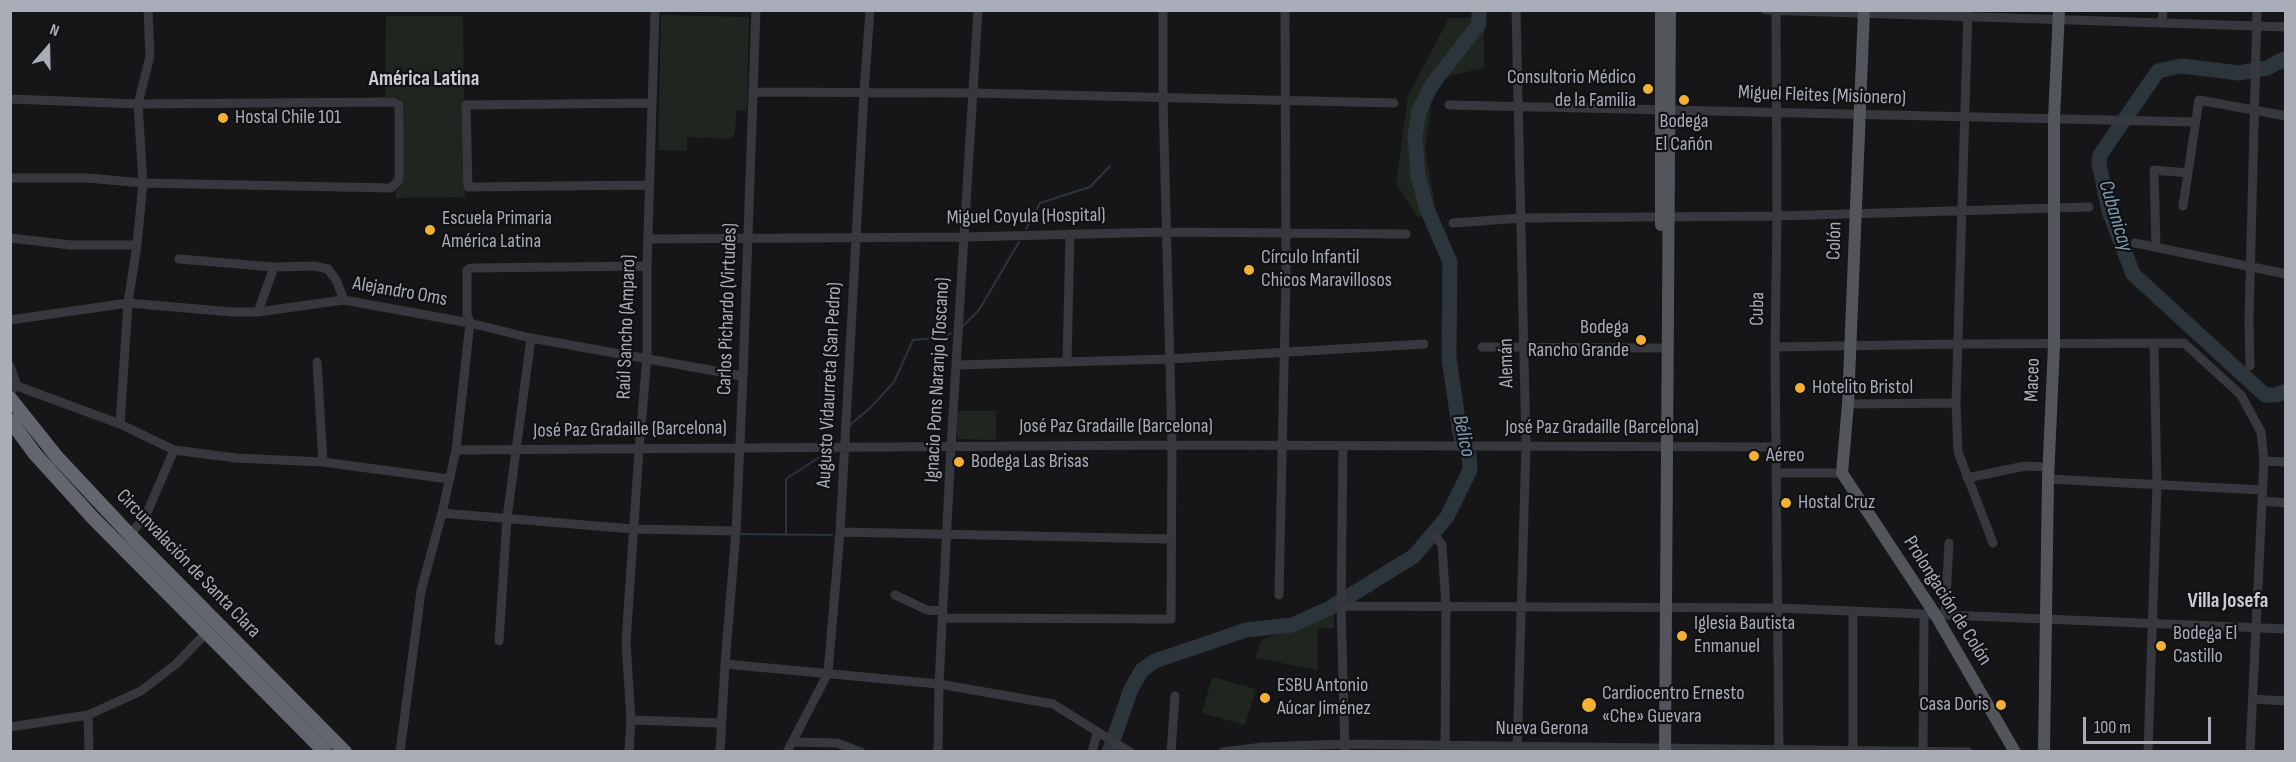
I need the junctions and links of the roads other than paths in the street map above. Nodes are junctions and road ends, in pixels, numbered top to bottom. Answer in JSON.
{"nodes":[{"id":1,"x":148,"y":10,"type":"edge"},
{"id":2,"x":655,"y":10,"type":"edge"},
{"id":3,"x":756,"y":10,"type":"edge"},
{"id":4,"x":870,"y":10,"type":"edge"},
{"id":5,"x":978,"y":10,"type":"edge"},
{"id":6,"x":1163,"y":10,"type":"edge"},
{"id":7,"x":1285,"y":10,"type":"edge"},
{"id":8,"x":1516,"y":10,"type":"edge"},
{"id":9,"x":1661,"y":10,"type":"edge"},
{"id":10,"x":1670,"y":10,"type":"edge"},
{"id":11,"x":1765,"y":10,"type":"edge"},
{"id":12,"x":2163,"y":10,"type":"edge"},
{"id":13,"x":2257,"y":10,"type":"edge"},
{"id":14,"x":1776,"y":11,"type":"edge"},
{"id":15,"x":1864,"y":12,"type":"edge"},
{"id":16,"x":1968,"y":14,"type":"edge"},
{"id":17,"x":2059,"y":15,"type":"edge"},
{"id":18,"x":2162,"y":23,"type":"junction"},
{"id":19,"x":2257,"y":26,"type":"junction"},
{"id":20,"x":2286,"y":27,"type":"edge"},
{"id":21,"x":753,"y":92,"type":"junction"},
{"id":22,"x":864,"y":92,"type":"junction"},
{"id":23,"x":973,"y":93,"type":"junction"},
{"id":24,"x":1163,"y":98,"type":"junction"},
{"id":25,"x":10,"y":99,"type":"edge"},
{"id":26,"x":1284,"y":100,"type":"junction"},
{"id":27,"x":652,"y":103,"type":"junction"},
{"id":28,"x":1394,"y":103,"type":"dead end"},
{"id":29,"x":138,"y":104,"type":"junction"},
{"id":30,"x":1449,"y":105,"type":"dead end"},
{"id":31,"x":1518,"y":106,"type":"junction"},
{"id":32,"x":1666,"y":110,"type":"junction"},
{"id":33,"x":2255,"y":110,"type":"junction"},
{"id":34,"x":1777,"y":113,"type":"junction"},
{"id":35,"x":1860,"y":114,"type":"junction"},
{"id":36,"x":2286,"y":116,"type":"edge"},
{"id":37,"x":1964,"y":118,"type":"junction"},
{"id":38,"x":2054,"y":119,"type":"junction"},
{"id":39,"x":2195,"y":122,"type":"junction"},
{"id":40,"x":2188,"y":173,"type":"junction"},
{"id":41,"x":10,"y":178,"type":"edge"},
{"id":42,"x":143,"y":183,"type":"junction"},
{"id":43,"x":649,"y":185,"type":"junction"},
{"id":44,"x":2183,"y":206,"type":"dead end"},
{"id":45,"x":2089,"y":207,"type":"dead end"},
{"id":46,"x":2055,"y":208,"type":"junction"},
{"id":47,"x":1963,"y":210,"type":"junction"},
{"id":48,"x":1856,"y":213,"type":"junction"},
{"id":49,"x":1778,"y":216,"type":"junction"},
{"id":50,"x":1666,"y":217,"type":"junction"},
{"id":51,"x":1522,"y":218,"type":"junction"},
{"id":52,"x":1453,"y":224,"type":"dead end"},
{"id":53,"x":1166,"y":232,"type":"junction"},
{"id":54,"x":1070,"y":234,"type":"junction"},
{"id":55,"x":1285,"y":234,"type":"junction"},
{"id":56,"x":1406,"y":234,"type":"dead end"},
{"id":57,"x":964,"y":237,"type":"junction"},
{"id":58,"x":10,"y":238,"type":"edge"},
{"id":59,"x":856,"y":238,"type":"junction"},
{"id":60,"x":648,"y":239,"type":"junction"},
{"id":61,"x":748,"y":240,"type":"junction"},
{"id":62,"x":2135,"y":243,"type":"dead end"},
{"id":63,"x":137,"y":245,"type":"junction"},
{"id":64,"x":2156,"y":247,"type":"junction"},
{"id":65,"x":178,"y":259,"type":"dead end"},
{"id":66,"x":647,"y":266,"type":"junction"},
{"id":67,"x":274,"y":267,"type":"junction"},
{"id":68,"x":2250,"y":267,"type":"junction"},
{"id":69,"x":2286,"y":274,"type":"edge"},
{"id":70,"x":344,"y":300,"type":"junction"},
{"id":71,"x":128,"y":303,"type":"junction"},
{"id":72,"x":258,"y":312,"type":"junction"},
{"id":73,"x":10,"y":320,"type":"edge"},
{"id":74,"x":470,"y":323,"type":"junction"},
{"id":75,"x":531,"y":338,"type":"junction"},
{"id":76,"x":1424,"y":344,"type":"dead end"},
{"id":77,"x":1956,"y":344,"type":"junction"},
{"id":78,"x":2154,"y":344,"type":"junction"},
{"id":79,"x":2054,"y":345,"type":"junction"},
{"id":80,"x":1851,"y":346,"type":"junction"},
{"id":81,"x":1482,"y":347,"type":"dead end"},
{"id":82,"x":1525,"y":347,"type":"junction"},
{"id":83,"x":1775,"y":347,"type":"junction"},
{"id":84,"x":1660,"y":348,"type":"junction"},
{"id":85,"x":1284,"y":354,"type":"junction"},
{"id":86,"x":648,"y":357,"type":"junction"},
{"id":87,"x":1170,"y":359,"type":"junction"},
{"id":88,"x":317,"y":362,"type":"dead end"},
{"id":89,"x":1067,"y":362,"type":"junction"},
{"id":90,"x":956,"y":365,"type":"junction"},
{"id":91,"x":10,"y":366,"type":"edge"},
{"id":92,"x":2250,"y":366,"type":"dead end"},
{"id":93,"x":743,"y":376,"type":"junction"},
{"id":94,"x":13,"y":392,"type":"edge"},
{"id":95,"x":1956,"y":403,"type":"junction"},
{"id":96,"x":1848,"y":404,"type":"junction"},
{"id":97,"x":10,"y":420,"type":"edge"},
{"id":98,"x":120,"y":424,"type":"junction"},
{"id":99,"x":1172,"y":445,"type":"junction"},
{"id":100,"x":1281,"y":445,"type":"junction"},
{"id":101,"x":1526,"y":445,"type":"junction"},
{"id":102,"x":951,"y":446,"type":"junction"},
{"id":103,"x":1343,"y":446,"type":"junction"},
{"id":104,"x":1663,"y":446,"type":"junction"},
{"id":105,"x":740,"y":447,"type":"junction"},
{"id":106,"x":1776,"y":447,"type":"junction"},
{"id":107,"x":845,"y":448,"type":"junction"},
{"id":108,"x":174,"y":450,"type":"junction"},
{"id":109,"x":456,"y":450,"type":"junction"},
{"id":110,"x":515,"y":450,"type":"junction"},
{"id":111,"x":639,"y":450,"type":"junction"},
{"id":112,"x":2264,"y":461,"type":"junction"},
{"id":113,"x":322,"y":462,"type":"junction"},
{"id":114,"x":2286,"y":462,"type":"edge"},
{"id":115,"x":1776,"y":473,"type":"junction"},
{"id":116,"x":1842,"y":473,"type":"junction"},
{"id":117,"x":2049,"y":473,"type":"junction"},
{"id":118,"x":1967,"y":478,"type":"junction"},
{"id":119,"x":449,"y":479,"type":"junction"},
{"id":120,"x":2157,"y":485,"type":"junction"},
{"id":121,"x":2262,"y":490,"type":"junction"},
{"id":122,"x":2262,"y":501,"type":"junction"},
{"id":123,"x":2286,"y":503,"type":"edge"},
{"id":124,"x":442,"y":513,"type":"junction"},
{"id":125,"x":507,"y":518,"type":"junction"},
{"id":126,"x":633,"y":529,"type":"junction"},
{"id":127,"x":736,"y":531,"type":"junction"},
{"id":128,"x":840,"y":532,"type":"junction"},
{"id":129,"x":947,"y":534,"type":"junction"},
{"id":130,"x":130,"y":535,"type":"junction"},
{"id":131,"x":1436,"y":537,"type":"dead end"},
{"id":132,"x":1170,"y":539,"type":"junction"},
{"id":133,"x":1949,"y":543,"type":"dead end"},
{"id":134,"x":1993,"y":543,"type":"dead end"},
{"id":135,"x":895,"y":595,"type":"dead end"},
{"id":136,"x":1279,"y":595,"type":"dead end"},
{"id":137,"x":1341,"y":606,"type":"junction"},
{"id":138,"x":1446,"y":607,"type":"junction"},
{"id":139,"x":1522,"y":607,"type":"junction"},
{"id":140,"x":1663,"y":608,"type":"junction"},
{"id":141,"x":1778,"y":608,"type":"junction"},
{"id":142,"x":1853,"y":611,"type":"junction"},
{"id":143,"x":942,"y":614,"type":"junction"},
{"id":144,"x":1935,"y":614,"type":"junction"},
{"id":145,"x":2046,"y":619,"type":"junction"},
{"id":146,"x":2151,"y":623,"type":"junction"},
{"id":147,"x":2256,"y":627,"type":"junction"},
{"id":148,"x":2286,"y":628,"type":"edge"},
{"id":149,"x":207,"y":632,"type":"junction"},
{"id":150,"x":499,"y":641,"type":"dead end"},
{"id":151,"x":724,"y":664,"type":"junction"},
{"id":152,"x":828,"y":673,"type":"junction"},
{"id":153,"x":939,"y":684,"type":"junction"},
{"id":154,"x":1175,"y":696,"type":"dead end"},
{"id":155,"x":2253,"y":699,"type":"junction"},
{"id":156,"x":2286,"y":701,"type":"edge"},
{"id":157,"x":88,"y":715,"type":"junction"},
{"id":158,"x":631,"y":720,"type":"junction"},
{"id":159,"x":720,"y":723,"type":"junction"},
{"id":160,"x":10,"y":727,"type":"edge"},
{"id":161,"x":1099,"y":734,"type":"junction"},
{"id":162,"x":793,"y":742,"type":"junction"},
{"id":163,"x":1345,"y":748,"type":"edge"},
{"id":164,"x":1263,"y":749,"type":"edge"},
{"id":165,"x":1446,"y":749,"type":"edge"},
{"id":166,"x":1518,"y":749,"type":"edge"},
{"id":167,"x":1661,"y":750,"type":"edge"},
{"id":168,"x":1779,"y":750,"type":"edge"},
{"id":169,"x":1853,"y":751,"type":"edge"},
{"id":170,"x":1923,"y":751,"type":"edge"},
{"id":171,"x":89,"y":752,"type":"edge"},
{"id":172,"x":325,"y":752,"type":"edge"},
{"id":173,"x":345,"y":752,"type":"edge"},
{"id":174,"x":400,"y":752,"type":"edge"},
{"id":175,"x":629,"y":752,"type":"edge"},
{"id":176,"x":720,"y":752,"type":"edge"},
{"id":177,"x":788,"y":752,"type":"edge"},
{"id":178,"x":861,"y":752,"type":"edge"},
{"id":179,"x":938,"y":752,"type":"edge"},
{"id":180,"x":1092,"y":752,"type":"edge"},
{"id":181,"x":1130,"y":752,"type":"edge"},
{"id":182,"x":1171,"y":752,"type":"edge"},
{"id":183,"x":1223,"y":752,"type":"edge"},
{"id":184,"x":1968,"y":752,"type":"edge"},
{"id":185,"x":2014,"y":752,"type":"edge"},
{"id":186,"x":2044,"y":752,"type":"edge"},
{"id":187,"x":2148,"y":752,"type":"edge"},
{"id":188,"x":2250,"y":752,"type":"edge"}],
"edges":[{"from":1,"to":29,"type":"street"},
{"from":2,"to":27,"type":"street","name":"Raúl Sancho (Amparo)"},
{"from":3,"to":21,"type":"street","name":"Carlos Pichardo (Virtudes)"},
{"from":4,"to":22,"type":"street","name":"Augusto Vidaurreta (San Pedro)"},
{"from":5,"to":23,"type":"street","name":"Ignacio Pons Naranjo (Toscano)"},
{"from":6,"to":24,"type":"street"},
{"from":7,"to":26,"type":"street"},
{"from":8,"to":31,"type":"street","name":"Alemán"},
{"from":9,"to":32,"type":"main road"},
{"from":10,"to":32,"type":"main road"},
{"from":11,"to":14,"type":"street"},
{"from":12,"to":18,"type":"street"},
{"from":13,"to":19,"type":"street"},
{"from":14,"to":15,"type":"street"},
{"from":14,"to":34,"type":"street","name":"Cuba"},
{"from":15,"to":16,"type":"street"},
{"from":15,"to":35,"type":"main road","name":"Colón"},
{"from":16,"to":17,"type":"street"},
{"from":16,"to":37,"type":"street"},
{"from":17,"to":18,"type":"street"},
{"from":17,"to":38,"type":"main road","name":"Maceo"},
{"from":18,"to":19,"type":"street"},
{"from":19,"to":20,"type":"street"},
{"from":19,"to":33,"type":"street"},
{"from":21,"to":22,"type":"street"},
{"from":21,"to":61,"type":"street","name":"Carlos Pichardo (Virtudes)"},
{"from":22,"to":23,"type":"street"},
{"from":22,"to":59,"type":"street","name":"Augusto Vidaurreta (San Pedro)"},
{"from":23,"to":24,"type":"street"},
{"from":23,"to":57,"type":"street","name":"Ignacio Pons Naranjo (Toscano)"},
{"from":24,"to":26,"type":"street"},
{"from":24,"to":53,"type":"street"},
{"from":25,"to":29,"type":"street"},
{"from":26,"to":28,"type":"street"},
{"from":26,"to":55,"type":"street"},
{"from":27,"to":43,"type":"street","name":"Raúl Sancho (Amparo)"},
{"from":27,"to":43,"type":"street"},
{"from":29,"to":42,"type":"street"},
{"from":29,"to":42,"type":"street"},
{"from":30,"to":31,"type":"street","name":"Miguel Fleites (Misionero)"},
{"from":31,"to":32,"type":"street","name":"Miguel Fleites (Misionero)"},
{"from":31,"to":51,"type":"street","name":"Alemán"},
{"from":32,"to":34,"type":"street","name":"Miguel Fleites (Misionero)"},
{"from":32,"to":50,"type":"main road"},
{"from":33,"to":36,"type":"street"},
{"from":33,"to":39,"type":"street"},
{"from":33,"to":68,"type":"street"},
{"from":34,"to":35,"type":"street","name":"Miguel Fleites (Misionero)"},
{"from":34,"to":49,"type":"street","name":"Cuba"},
{"from":35,"to":37,"type":"street","name":"Miguel Fleites (Misionero)"},
{"from":35,"to":48,"type":"main road","name":"Colón"},
{"from":37,"to":38,"type":"street","name":"Miguel Fleites (Misionero)"},
{"from":37,"to":47,"type":"street"},
{"from":38,"to":39,"type":"street","name":"Miguel Fleites (Misionero)"},
{"from":38,"to":46,"type":"main road","name":"Maceo"},
{"from":39,"to":40,"type":"street"},
{"from":40,"to":44,"type":"street"},
{"from":40,"to":64,"type":"street"},
{"from":41,"to":42,"type":"street"},
{"from":42,"to":63,"type":"street"},
{"from":43,"to":60,"type":"street","name":"Raúl Sancho (Amparo)"},
{"from":45,"to":46,"type":"street"},
{"from":46,"to":47,"type":"street"},
{"from":46,"to":79,"type":"main road","name":"Maceo"},
{"from":47,"to":48,"type":"street"},
{"from":47,"to":77,"type":"street"},
{"from":48,"to":49,"type":"street"},
{"from":48,"to":80,"type":"main road","name":"Colón"},
{"from":49,"to":50,"type":"street"},
{"from":49,"to":83,"type":"street","name":"Cuba"},
{"from":50,"to":51,"type":"street"},
{"from":50,"to":84,"type":"main road"},
{"from":50,"to":104,"type":"main road"},
{"from":51,"to":52,"type":"street"},
{"from":51,"to":82,"type":"street","name":"Alemán"},
{"from":53,"to":54,"type":"street","name":"Miguel Coyula (Hospital)"},
{"from":53,"to":55,"type":"street","name":"Miguel Coyula (Hospital)"},
{"from":53,"to":87,"type":"street"},
{"from":54,"to":57,"type":"street","name":"Miguel Coyula (Hospital)"},
{"from":54,"to":89,"type":"street"},
{"from":55,"to":56,"type":"street","name":"Miguel Coyula (Hospital)"},
{"from":55,"to":85,"type":"street"},
{"from":57,"to":59,"type":"street","name":"Miguel Coyula (Hospital)"},
{"from":57,"to":90,"type":"street","name":"Ignacio Pons Naranjo (Toscano)"},
{"from":58,"to":63,"type":"street"},
{"from":59,"to":61,"type":"street","name":"Miguel Coyula (Hospital)"},
{"from":59,"to":107,"type":"street","name":"Augusto Vidaurreta (San Pedro)"},
{"from":60,"to":61,"type":"street","name":"Miguel Coyula (Hospital)"},
{"from":60,"to":66,"type":"street","name":"Raúl Sancho (Amparo)"},
{"from":61,"to":93,"type":"street","name":"Carlos Pichardo (Virtudes)"},
{"from":62,"to":64,"type":"street"},
{"from":63,"to":71,"type":"street"},
{"from":64,"to":68,"type":"street"},
{"from":65,"to":67,"type":"street"},
{"from":66,"to":74,"type":"street"},
{"from":66,"to":86,"type":"street","name":"Raúl Sancho (Amparo)"},
{"from":67,"to":70,"type":"street"},
{"from":67,"to":72,"type":"street"},
{"from":68,"to":69,"type":"street"},
{"from":68,"to":92,"type":"street"},
{"from":70,"to":72,"type":"street","name":"Alejandro Oms"},
{"from":70,"to":74,"type":"street","name":"Alejandro Oms"},
{"from":71,"to":72,"type":"street","name":"Alejandro Oms"},
{"from":71,"to":73,"type":"street","name":"Alejandro Oms"},
{"from":71,"to":98,"type":"street"},
{"from":74,"to":75,"type":"street","name":"Alejandro Oms"},
{"from":74,"to":109,"type":"street"},
{"from":75,"to":86,"type":"street","name":"Alejandro Oms"},
{"from":75,"to":110,"type":"street"},
{"from":76,"to":85,"type":"street"},
{"from":77,"to":79,"type":"street"},
{"from":77,"to":80,"type":"street"},
{"from":77,"to":95,"type":"street"},
{"from":78,"to":79,"type":"street"},
{"from":78,"to":112,"type":"street"},
{"from":78,"to":120,"type":"street"},
{"from":79,"to":117,"type":"main road","name":"Maceo"},
{"from":80,"to":83,"type":"street"},
{"from":80,"to":96,"type":"main road","name":"Colón"},
{"from":81,"to":82,"type":"street"},
{"from":82,"to":84,"type":"street"},
{"from":82,"to":101,"type":"street","name":"Alemán"},
{"from":83,"to":106,"type":"street","name":"Cuba"},
{"from":84,"to":104,"type":"main road"},
{"from":85,"to":87,"type":"street"},
{"from":85,"to":100,"type":"street"},
{"from":86,"to":93,"type":"street","name":"Alejandro Oms"},
{"from":86,"to":111,"type":"street","name":"Raúl Sancho (Amparo)"},
{"from":87,"to":89,"type":"street"},
{"from":87,"to":99,"type":"street"},
{"from":88,"to":113,"type":"street"},
{"from":89,"to":90,"type":"street"},
{"from":90,"to":102,"type":"street","name":"Ignacio Pons Naranjo (Toscano)"},
{"from":91,"to":94,"type":"street"},
{"from":93,"to":105,"type":"street","name":"Carlos Pichardo (Virtudes)"},
{"from":94,"to":98,"type":"street"},
{"from":94,"to":130,"type":"highway","name":"Circunvalación de Santa Clara"},
{"from":95,"to":96,"type":"street"},
{"from":95,"to":118,"type":"street"},
{"from":96,"to":116,"type":"main road","name":"Colón"},
{"from":97,"to":149,"type":"highway","name":"Circunvalación de Santa Clara"},
{"from":98,"to":108,"type":"street"},
{"from":99,"to":100,"type":"street","name":"José Paz Gradaille (Barcelona)"},
{"from":99,"to":102,"type":"street","name":"José Paz Gradaille (Barcelona)"},
{"from":99,"to":132,"type":"street"},
{"from":100,"to":103,"type":"street","name":"José Paz Gradaille (Barcelona)"},
{"from":100,"to":136,"type":"street"},
{"from":101,"to":103,"type":"street","name":"José Paz Gradaille (Barcelona)"},
{"from":101,"to":104,"type":"street","name":"José Paz Gradaille (Barcelona)"},
{"from":101,"to":139,"type":"street","name":"Alemán"},
{"from":102,"to":107,"type":"street","name":"José Paz Gradaille (Barcelona)"},
{"from":102,"to":129,"type":"street","name":"Ignacio Pons Naranjo (Toscano)"},
{"from":103,"to":137,"type":"street"},
{"from":104,"to":106,"type":"street","name":"José Paz Gradaille (Barcelona)"},
{"from":104,"to":140,"type":"main road"},
{"from":105,"to":107,"type":"street","name":"José Paz Gradaille (Barcelona)"},
{"from":105,"to":111,"type":"street","name":"José Paz Gradaille (Barcelona)"},
{"from":105,"to":127,"type":"street","name":"Carlos Pichardo (Virtudes)"},
{"from":106,"to":115,"type":"street","name":"Cuba"},
{"from":107,"to":128,"type":"street","name":"Augusto Vidaurreta (San Pedro)"},
{"from":108,"to":113,"type":"street"},
{"from":108,"to":130,"type":"street"},
{"from":109,"to":110,"type":"street","name":"José Paz Gradaille (Barcelona)"},
{"from":109,"to":119,"type":"street"},
{"from":110,"to":111,"type":"street","name":"José Paz Gradaille (Barcelona)"},
{"from":110,"to":125,"type":"street"},
{"from":111,"to":126,"type":"street","name":"Raúl Sancho (Amparo)"},
{"from":112,"to":114,"type":"street"},
{"from":112,"to":121,"type":"street"},
{"from":113,"to":119,"type":"street"},
{"from":115,"to":116,"type":"street"},
{"from":115,"to":141,"type":"street","name":"Cuba"},
{"from":116,"to":144,"type":"main road","name":"Prolongación de Colón"},
{"from":117,"to":118,"type":"street"},
{"from":117,"to":120,"type":"street"},
{"from":117,"to":145,"type":"main road","name":"Maceo"},
{"from":118,"to":134,"type":"street"},
{"from":119,"to":124,"type":"street"},
{"from":120,"to":121,"type":"street"},
{"from":120,"to":146,"type":"street"},
{"from":121,"to":122,"type":"street"},
{"from":122,"to":123,"type":"street"},
{"from":122,"to":147,"type":"street"},
{"from":124,"to":125,"type":"street"},
{"from":124,"to":174,"type":"street"},
{"from":125,"to":126,"type":"street"},
{"from":125,"to":150,"type":"street"},
{"from":126,"to":127,"type":"street"},
{"from":126,"to":158,"type":"street","name":"Raúl Sancho (Amparo)"},
{"from":127,"to":151,"type":"street","name":"Carlos Pichardo (Virtudes)"},
{"from":128,"to":129,"type":"street"},
{"from":128,"to":152,"type":"street","name":"Augusto Vidaurreta (San Pedro)"},
{"from":129,"to":132,"type":"street"},
{"from":129,"to":143,"type":"street","name":"Ignacio Pons Naranjo (Toscano)"},
{"from":130,"to":173,"type":"highway","name":"Circunvalación de Santa Clara"},
{"from":131,"to":138,"type":"street"},
{"from":132,"to":143,"type":"street"},
{"from":133,"to":144,"type":"street"},
{"from":135,"to":143,"type":"street"},
{"from":137,"to":138,"type":"street"},
{"from":137,"to":163,"type":"street"},
{"from":138,"to":139,"type":"street"},
{"from":138,"to":165,"type":"street"},
{"from":139,"to":140,"type":"street"},
{"from":139,"to":166,"type":"street","name":"Alemán"},
{"from":140,"to":141,"type":"street"},
{"from":140,"to":167,"type":"main road"},
{"from":141,"to":142,"type":"street"},
{"from":141,"to":168,"type":"street","name":"Cuba"},
{"from":142,"to":144,"type":"street"},
{"from":142,"to":169,"type":"street"},
{"from":143,"to":153,"type":"street","name":"Ignacio Pons Naranjo (Toscano)"},
{"from":144,"to":145,"type":"street"},
{"from":144,"to":170,"type":"street"},
{"from":144,"to":185,"type":"main road","name":"Prolongación de Colón"},
{"from":145,"to":146,"type":"street"},
{"from":145,"to":186,"type":"main road","name":"Maceo"},
{"from":146,"to":147,"type":"street"},
{"from":146,"to":187,"type":"street"},
{"from":147,"to":148,"type":"street"},
{"from":147,"to":155,"type":"street"},
{"from":149,"to":157,"type":"street"},
{"from":149,"to":172,"type":"highway","name":"Circunvalación de Santa Clara"},
{"from":151,"to":152,"type":"street"},
{"from":151,"to":159,"type":"street","name":"Carlos Pichardo (Virtudes)"},
{"from":152,"to":153,"type":"street"},
{"from":152,"to":162,"type":"street","name":"Augusto Vidaurreta (San Pedro)"},
{"from":153,"to":161,"type":"street"},
{"from":153,"to":179,"type":"street","name":"Ignacio Pons Naranjo (Toscano)"},
{"from":154,"to":182,"type":"street"},
{"from":155,"to":156,"type":"street"},
{"from":155,"to":188,"type":"street"},
{"from":157,"to":160,"type":"street"},
{"from":157,"to":171,"type":"street"},
{"from":158,"to":159,"type":"street"},
{"from":158,"to":175,"type":"street","name":"Raúl Sancho (Amparo)"},
{"from":159,"to":176,"type":"street","name":"Carlos Pichardo (Virtudes)"},
{"from":161,"to":180,"type":"street"},
{"from":161,"to":181,"type":"street"},
{"from":162,"to":177,"type":"street","name":"Augusto Vidaurreta (San Pedro)"},
{"from":162,"to":178,"type":"street"},
{"from":163,"to":164,"type":"street","name":"Nueva Gerona"},
{"from":163,"to":165,"type":"street","name":"Nueva Gerona"},
{"from":164,"to":183,"type":"street","name":"Nueva Gerona"},
{"from":165,"to":166,"type":"street","name":"Nueva Gerona"},
{"from":166,"to":167,"type":"street","name":"Nueva Gerona"},
{"from":167,"to":168,"type":"street","name":"Nueva Gerona"},
{"from":168,"to":169,"type":"street","name":"Nueva Gerona"},
{"from":169,"to":170,"type":"street","name":"Nueva Gerona"},
{"from":170,"to":184,"type":"street","name":"Nueva Gerona"}]}
